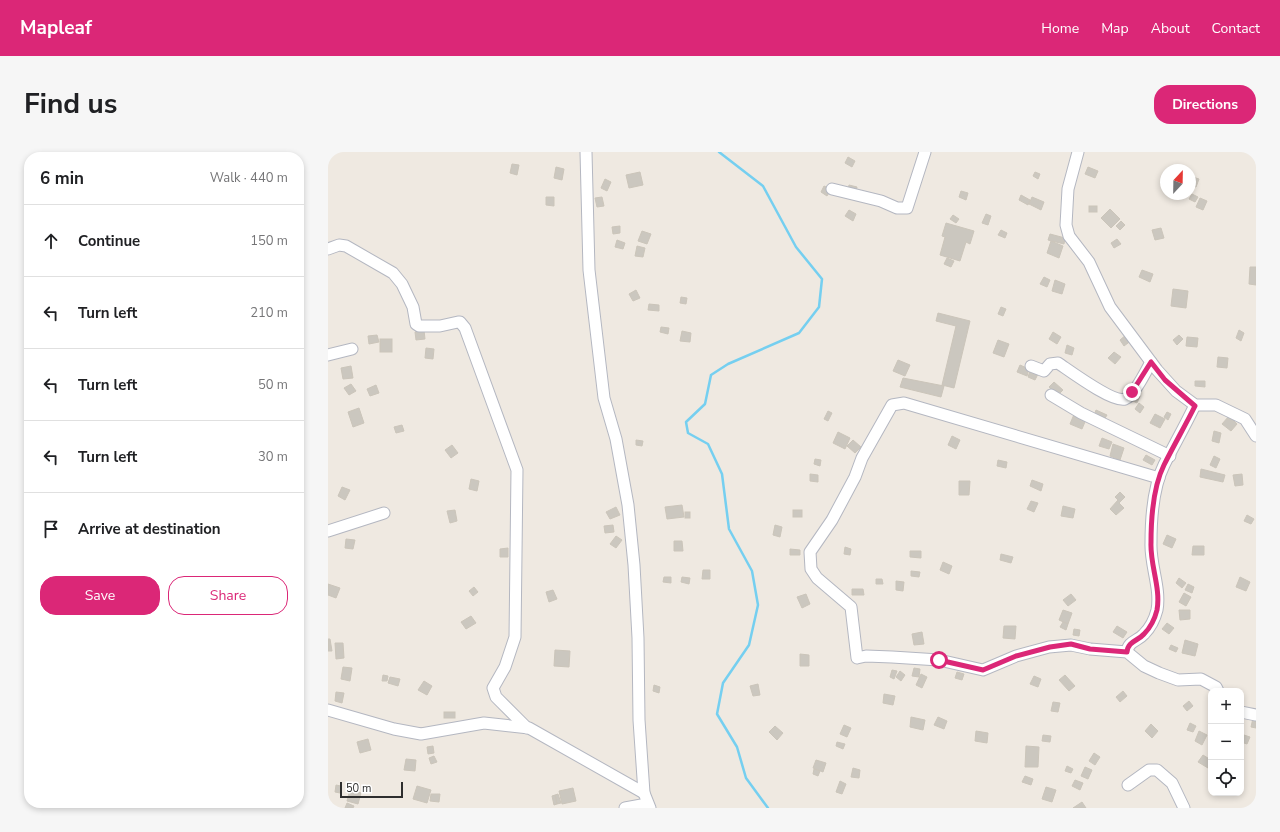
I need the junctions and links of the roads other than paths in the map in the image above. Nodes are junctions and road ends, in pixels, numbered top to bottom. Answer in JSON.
{"nodes":[{"id":1,"x":586,"y":152,"type":"edge"},
{"id":2,"x":925,"y":152,"type":"edge"},
{"id":3,"x":1078,"y":152,"type":"edge"},
{"id":4,"x":832,"y":189,"type":"dead end"},
{"id":5,"x":328,"y":249,"type":"edge"},
{"id":6,"x":352,"y":349,"type":"dead end"},
{"id":7,"x":328,"y":355,"type":"edge"},
{"id":8,"x":1151,"y":362,"type":"junction"},
{"id":9,"x":1031,"y":366,"type":"dead end"},
{"id":10,"x":1051,"y":395,"type":"dead end"},
{"id":11,"x":1195,"y":406,"type":"junction"},
{"id":12,"x":1256,"y":436,"type":"edge"},
{"id":13,"x":1170,"y":456,"type":"junction"},
{"id":14,"x":1159,"y":478,"type":"junction"},
{"id":15,"x":384,"y":512,"type":"dead end"},
{"id":16,"x":328,"y":531,"type":"edge"},
{"id":17,"x":1127,"y":652,"type":"junction"},
{"id":18,"x":1216,"y":688,"type":"edge"},
{"id":19,"x":328,"y":710,"type":"edge"},
{"id":20,"x":1244,"y":713,"type":"edge"},
{"id":21,"x":1256,"y":715,"type":"edge"},
{"id":22,"x":527,"y":728,"type":"junction"},
{"id":23,"x":1128,"y":786,"type":"dead end"},
{"id":24,"x":644,"y":793,"type":"junction"},
{"id":25,"x":649,"y":806,"type":"edge"},
{"id":26,"x":625,"y":808,"type":"edge"},
{"id":27,"x":1184,"y":808,"type":"edge"}],
"edges":[{"from":1,"to":24,"type":"street"},
{"from":2,"to":4,"type":"street"},
{"from":3,"to":8,"type":"street"},
{"from":5,"to":22,"type":"street"},
{"from":6,"to":7,"type":"street"},
{"from":8,"to":9,"type":"street"},
{"from":8,"to":11,"type":"street"},
{"from":10,"to":13,"type":"street"},
{"from":11,"to":12,"type":"street"},
{"from":11,"to":13,"type":"street"},
{"from":13,"to":14,"type":"street"},
{"from":14,"to":17,"type":"street"},
{"from":14,"to":17,"type":"street"},
{"from":15,"to":16,"type":"street"},
{"from":17,"to":18,"type":"street"},
{"from":19,"to":22,"type":"street"},
{"from":20,"to":21,"type":"street"},
{"from":22,"to":24,"type":"street"},
{"from":23,"to":27,"type":"street"},
{"from":24,"to":25,"type":"street"},
{"from":25,"to":26,"type":"street"}]}
